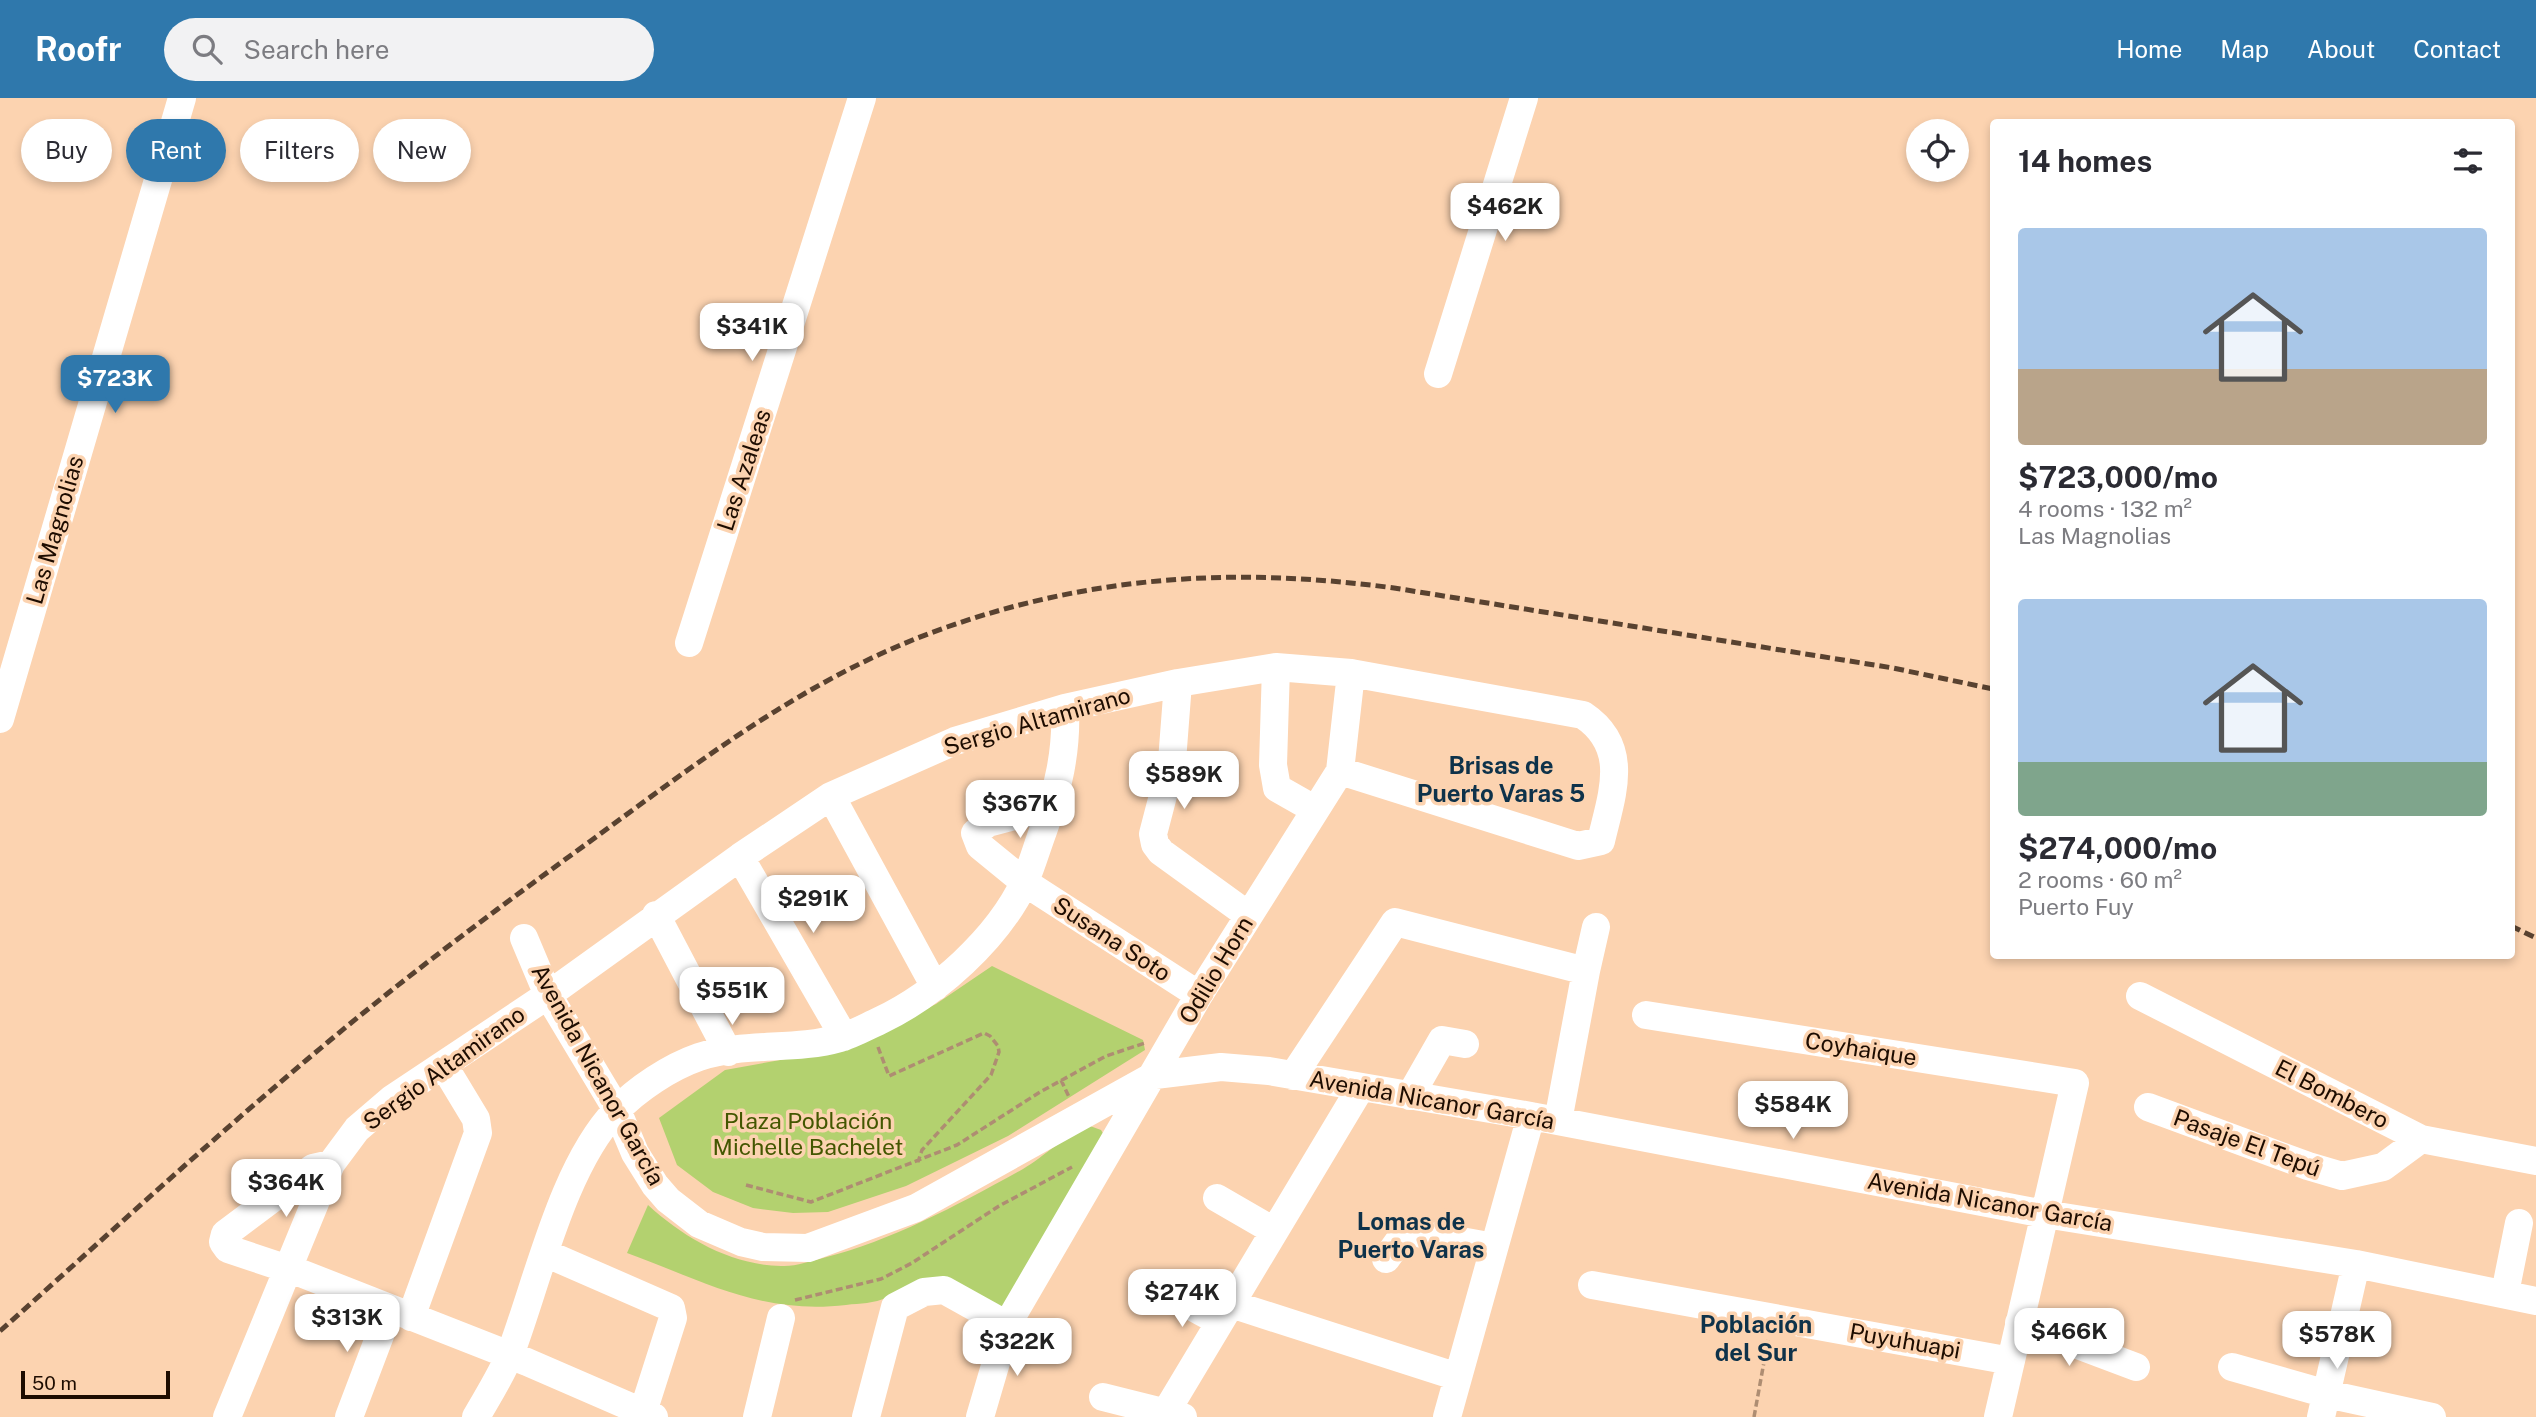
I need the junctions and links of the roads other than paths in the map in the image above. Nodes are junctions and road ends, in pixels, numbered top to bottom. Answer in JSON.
{"nodes":[{"id":1,"x":182,"y":98,"type":"edge"},
{"id":2,"x":862,"y":98,"type":"edge"},
{"id":3,"x":1524,"y":98,"type":"edge"},
{"id":4,"x":1438,"y":374,"type":"dead end"},
{"id":5,"x":689,"y":643,"type":"dead end"},
{"id":6,"x":1276,"y":667,"type":"junction"},
{"id":7,"x":1351,"y":673,"type":"junction"},
{"id":8,"x":1178,"y":683,"type":"junction"},
{"id":9,"x":1065,"y":708,"type":"junction"},
{"id":10,"x":0,"y":719,"type":"edge"},
{"id":11,"x":1340,"y":771,"type":"junction"},
{"id":12,"x":831,"y":796,"type":"junction"},
{"id":13,"x":1052,"y":806,"type":"junction"},
{"id":14,"x":1314,"y":809,"type":"junction"},
{"id":15,"x":740,"y":857,"type":"junction"},
{"id":16,"x":1024,"y":882,"type":"junction"},
{"id":17,"x":656,"y":915,"type":"junction"},
{"id":18,"x":1248,"y":915,"type":"junction"},
{"id":19,"x":1596,"y":927,"type":"dead end"},
{"id":20,"x":524,"y":938,"type":"dead end"},
{"id":21,"x":1586,"y":971,"type":"junction"},
{"id":22,"x":935,"y":987,"type":"junction"},
{"id":23,"x":548,"y":995,"type":"junction"},
{"id":24,"x":1199,"y":995,"type":"junction"},
{"id":25,"x":2140,"y":996,"type":"dead end"},
{"id":26,"x":1646,"y":1015,"type":"dead end"},
{"id":27,"x":857,"y":1031,"type":"junction"},
{"id":28,"x":1465,"y":1044,"type":"dead end"},
{"id":29,"x":728,"y":1052,"type":"junction"},
{"id":30,"x":444,"y":1066,"type":"junction"},
{"id":31,"x":1155,"y":1075,"type":"junction"},
{"id":32,"x":1293,"y":1076,"type":"junction"},
{"id":33,"x":1361,"y":1087,"type":"junction"},
{"id":34,"x":1410,"y":1096,"type":"junction"},
{"id":35,"x":2148,"y":1107,"type":"dead end"},
{"id":36,"x":617,"y":1110,"type":"junction"},
{"id":37,"x":1091,"y":1111,"type":"junction"},
{"id":38,"x":1545,"y":1119,"type":"junction"},
{"id":39,"x":2421,"y":1139,"type":"junction"},
{"id":40,"x":1114,"y":1144,"type":"junction"},
{"id":41,"x":2536,"y":1161,"type":"edge"},
{"id":42,"x":331,"y":1164,"type":"junction"},
{"id":43,"x":1217,"y":1198,"type":"dead end"},
{"id":44,"x":2045,"y":1214,"type":"junction"},
{"id":45,"x":2519,"y":1223,"type":"dead end"},
{"id":46,"x":1274,"y":1231,"type":"junction"},
{"id":47,"x":1494,"y":1247,"type":"junction"},
{"id":48,"x":545,"y":1253,"type":"junction"},
{"id":49,"x":1386,"y":1259,"type":"dead end"},
{"id":50,"x":2356,"y":1264,"type":"junction"},
{"id":51,"x":289,"y":1269,"type":"junction"},
{"id":52,"x":1592,"y":1285,"type":"dead end"},
{"id":53,"x":1167,"y":1293,"type":"dead end"},
{"id":54,"x":2505,"y":1293,"type":"junction"},
{"id":55,"x":2536,"y":1301,"type":"edge"},
{"id":56,"x":401,"y":1313,"type":"junction"},
{"id":57,"x":1225,"y":1313,"type":"junction"},
{"id":58,"x":781,"y":1318,"type":"road end"},
{"id":59,"x":2020,"y":1324,"type":"junction"},
{"id":60,"x":1007,"y":1325,"type":"junction"},
{"id":61,"x":509,"y":1355,"type":"junction"},
{"id":62,"x":2011,"y":1361,"type":"junction"},
{"id":63,"x":2136,"y":1367,"type":"dead end"},
{"id":64,"x":2232,"y":1367,"type":"dead end"},
{"id":65,"x":1458,"y":1377,"type":"junction"},
{"id":66,"x":1103,"y":1397,"type":"dead end"},
{"id":67,"x":2324,"y":1405,"type":"edge"},
{"id":68,"x":632,"y":1412,"type":"edge"},
{"id":69,"x":1175,"y":1415,"type":"edge"},
{"id":70,"x":227,"y":1417,"type":"edge"},
{"id":71,"x":349,"y":1417,"type":"edge"},
{"id":72,"x":476,"y":1417,"type":"edge"},
{"id":73,"x":757,"y":1417,"type":"edge"},
{"id":74,"x":866,"y":1417,"type":"edge"},
{"id":75,"x":980,"y":1417,"type":"edge"},
{"id":76,"x":1447,"y":1417,"type":"edge"},
{"id":77,"x":1998,"y":1417,"type":"edge"},
{"id":78,"x":2432,"y":1417,"type":"edge"}],
"edges":[{"from":1,"to":10,"type":"street","name":"Las Magnolias"},
{"from":2,"to":5,"type":"street","name":"Las Azaleas"},
{"from":3,"to":4,"type":"street"},
{"from":6,"to":7,"type":"street","name":"Sergio Altamirano"},
{"from":6,"to":8,"type":"street","name":"Sergio Altamirano"},
{"from":6,"to":14,"type":"street"},
{"from":7,"to":11,"type":"street"},
{"from":7,"to":11,"type":"street","name":"Sergio Altamirano"},
{"from":8,"to":9,"type":"street","name":"Sergio Altamirano"},
{"from":8,"to":18,"type":"street"},
{"from":9,"to":12,"type":"street","name":"Sergio Altamirano"},
{"from":9,"to":13,"type":"street"},
{"from":11,"to":14,"type":"street","name":"Odilio Horn"},
{"from":12,"to":15,"type":"street","name":"Sergio Altamirano"},
{"from":12,"to":22,"type":"street"},
{"from":13,"to":16,"type":"street"},
{"from":13,"to":16,"type":"street","name":"Susana Soto"},
{"from":14,"to":18,"type":"street","name":"Odilio Horn"},
{"from":15,"to":17,"type":"street","name":"Sergio Altamirano"},
{"from":15,"to":27,"type":"street"},
{"from":16,"to":22,"type":"street"},
{"from":16,"to":24,"type":"street","name":"Susana Soto"},
{"from":17,"to":23,"type":"street","name":"Sergio Altamirano"},
{"from":17,"to":29,"type":"street"},
{"from":18,"to":24,"type":"street","name":"Odilio Horn"},
{"from":19,"to":21,"type":"street"},
{"from":20,"to":23,"type":"street","name":"Avenida Nicanor García"},
{"from":21,"to":32,"type":"street"},
{"from":21,"to":38,"type":"street"},
{"from":22,"to":27,"type":"street"},
{"from":23,"to":30,"type":"street","name":"Sergio Altamirano"},
{"from":23,"to":36,"type":"street","name":"Avenida Nicanor García"},
{"from":24,"to":31,"type":"street","name":"Odilio Horn"},
{"from":25,"to":39,"type":"street","name":"El Bombero"},
{"from":26,"to":44,"type":"street","name":"Coyhaique"},
{"from":27,"to":29,"type":"street"},
{"from":28,"to":34,"type":"street"},
{"from":29,"to":36,"type":"street"},
{"from":30,"to":42,"type":"street","name":"Sergio Altamirano"},
{"from":30,"to":56,"type":"street"},
{"from":31,"to":32,"type":"street","name":"Avenida Nicanor García"},
{"from":31,"to":37,"type":"street","name":"Avenida Nicanor García"},
{"from":31,"to":40,"type":"street","name":"Odilio Horn"},
{"from":32,"to":33,"type":"street","name":"Avenida Nicanor García"},
{"from":33,"to":34,"type":"street","name":"Avenida Nicanor García"},
{"from":33,"to":46,"type":"street"},
{"from":34,"to":38,"type":"street","name":"Avenida Nicanor García"},
{"from":35,"to":39,"type":"street","name":"Pasaje El Tepú"},
{"from":36,"to":37,"type":"street","name":"Avenida Nicanor García"},
{"from":36,"to":48,"type":"street"},
{"from":37,"to":40,"type":"street"},
{"from":38,"to":44,"type":"street","name":"Avenida Nicanor García"},
{"from":38,"to":47,"type":"street"},
{"from":39,"to":41,"type":"street","name":"El Bombero"},
{"from":40,"to":60,"type":"street","name":"Odilio Horn"},
{"from":42,"to":51,"type":"street","name":"Sergio Altamirano"},
{"from":42,"to":51,"type":"street"},
{"from":43,"to":46,"type":"street"},
{"from":44,"to":50,"type":"street","name":"Avenida Nicanor García"},
{"from":44,"to":59,"type":"street"},
{"from":45,"to":54,"type":"street"},
{"from":46,"to":57,"type":"street"},
{"from":47,"to":49,"type":"street"},
{"from":47,"to":65,"type":"street"},
{"from":48,"to":61,"type":"street"},
{"from":48,"to":68,"type":"street"},
{"from":50,"to":54,"type":"street","name":"Avenida Nicanor García"},
{"from":50,"to":67,"type":"street"},
{"from":51,"to":56,"type":"street"},
{"from":51,"to":70,"type":"street","name":"Sergio Altamirano"},
{"from":52,"to":62,"type":"street","name":"Puyuhuapi"},
{"from":53,"to":57,"type":"street"},
{"from":54,"to":55,"type":"street","name":"Avenida Nicanor García"},
{"from":56,"to":61,"type":"street"},
{"from":56,"to":71,"type":"street"},
{"from":57,"to":65,"type":"street"},
{"from":57,"to":69,"type":"street"},
{"from":58,"to":73,"type":"street"},
{"from":59,"to":62,"type":"street"},
{"from":59,"to":63,"type":"street"},
{"from":60,"to":74,"type":"street"},
{"from":60,"to":75,"type":"street","name":"Odilio Horn"},
{"from":61,"to":68,"type":"street"},
{"from":61,"to":72,"type":"street"},
{"from":62,"to":77,"type":"street"},
{"from":64,"to":67,"type":"street"},
{"from":65,"to":76,"type":"street"},
{"from":66,"to":69,"type":"street"},
{"from":67,"to":78,"type":"street"}]}
